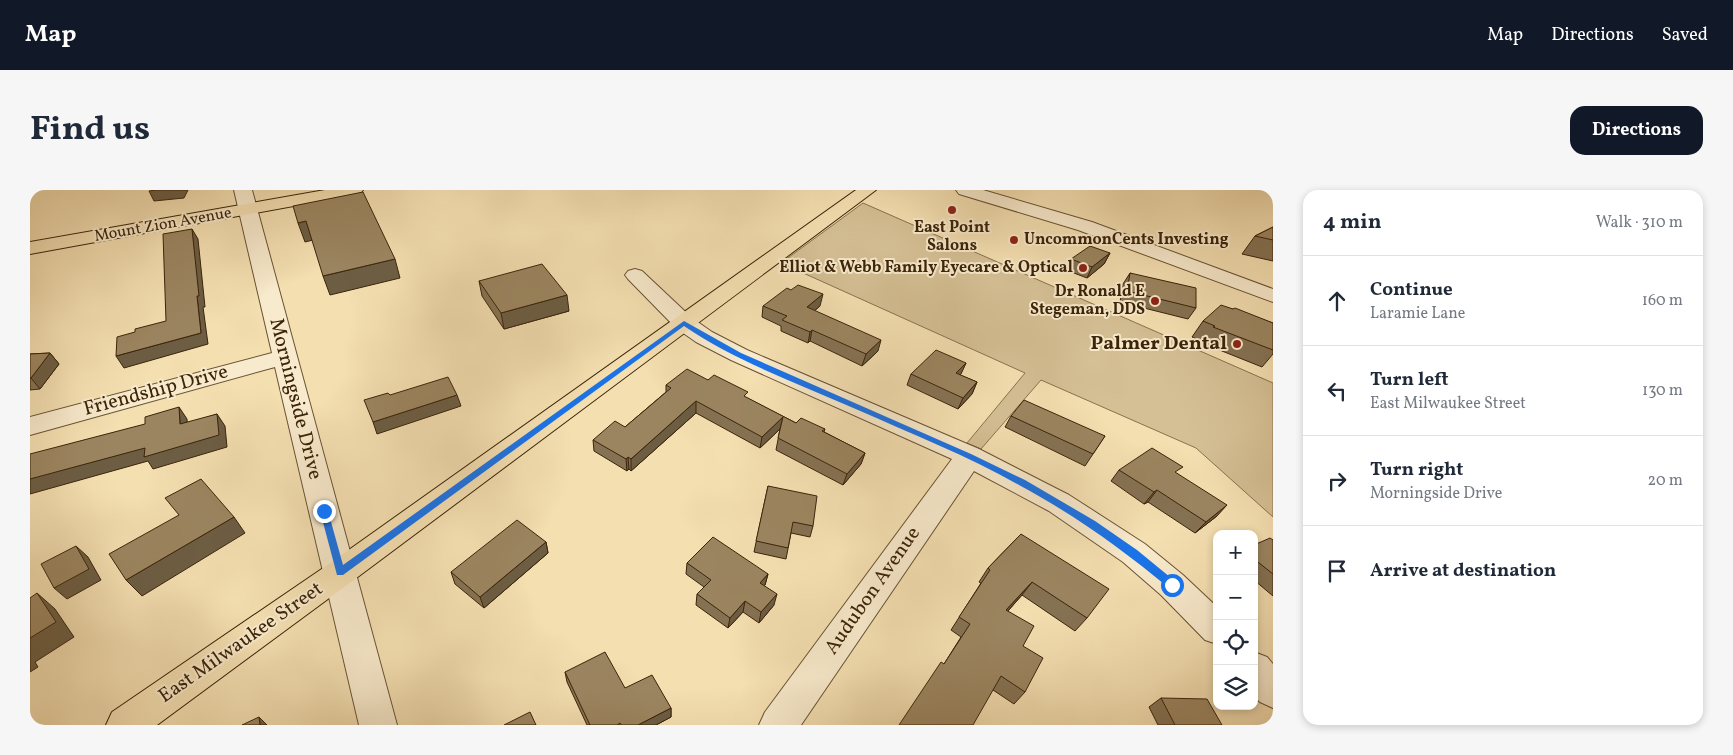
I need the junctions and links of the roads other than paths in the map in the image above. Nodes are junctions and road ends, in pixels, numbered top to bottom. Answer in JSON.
{"nodes":[{"id":1,"x":354,"y":190,"type":"edge"},
{"id":2,"x":867,"y":190,"type":"edge"},
{"id":3,"x":965,"y":190,"type":"edge"},
{"id":4,"x":245,"y":200,"type":"edge"},
{"id":5,"x":30,"y":248,"type":"edge"},
{"id":6,"x":635,"y":275,"type":"dead end"},
{"id":7,"x":1273,"y":296,"type":"edge"},
{"id":8,"x":684,"y":323,"type":"junction"},
{"id":9,"x":283,"y":357,"type":"junction"},
{"id":10,"x":30,"y":426,"type":"edge"},
{"id":11,"x":969,"y":456,"type":"junction"},
{"id":12,"x":340,"y":573,"type":"junction"},
{"id":13,"x":1213,"y":625,"type":"edge"},
{"id":14,"x":1258,"y":673,"type":"edge"},
{"id":15,"x":1273,"y":690,"type":"edge"},
{"id":16,"x":125,"y":725,"type":"edge"},
{"id":17,"x":378,"y":725,"type":"edge"},
{"id":18,"x":778,"y":725,"type":"edge"}],
"edges":[{"from":1,"to":4,"type":"main road","name":"Mount Zion Avenue"},
{"from":2,"to":8,"type":"main road","name":"East Milwaukee Street"},
{"from":3,"to":7,"type":"street"},
{"from":4,"to":5,"type":"main road","name":"Mount Zion Avenue"},
{"from":4,"to":9,"type":"street","name":"Morningside Drive"},
{"from":6,"to":8,"type":"street"},
{"from":8,"to":11,"type":"street"},
{"from":8,"to":12,"type":"main road","name":"East Milwaukee Street"},
{"from":9,"to":10,"type":"street","name":"Friendship Drive"},
{"from":9,"to":12,"type":"street","name":"Morningside Drive"},
{"from":11,"to":13,"type":"street"},
{"from":11,"to":18,"type":"street","name":"Audubon Avenue"},
{"from":12,"to":16,"type":"main road","name":"East Milwaukee Street"},
{"from":12,"to":17,"type":"street","name":"Morningside Drive"},
{"from":14,"to":15,"type":"street"}]}
